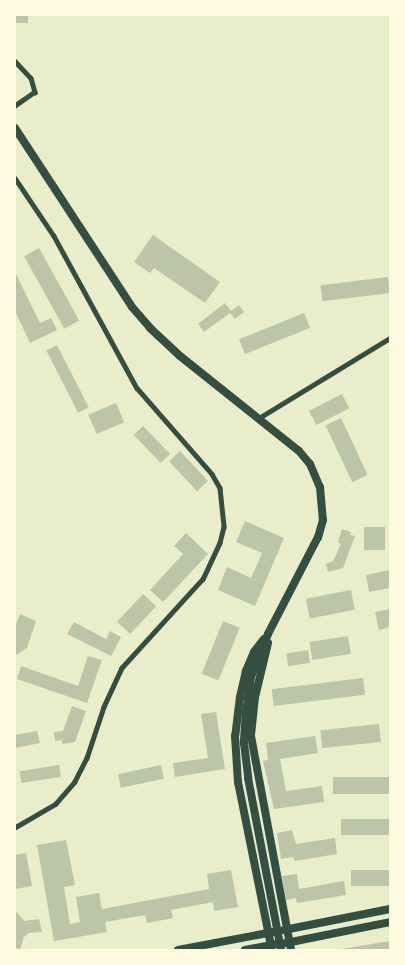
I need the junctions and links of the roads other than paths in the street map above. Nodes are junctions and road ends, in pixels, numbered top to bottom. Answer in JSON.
{"nodes":[{"id":1,"x":15,"y":61,"type":"edge"},
{"id":2,"x":15,"y":106,"type":"edge"},
{"id":3,"x":15,"y":128,"type":"edge"},
{"id":4,"x":15,"y":178,"type":"edge"},
{"id":5,"x":390,"y":338,"type":"edge"},
{"id":6,"x":259,"y":418,"type":"junction"},
{"id":7,"x":268,"y":634,"type":"junction"},
{"id":8,"x":15,"y":828,"type":"edge"},
{"id":9,"x":390,"y":909,"type":"edge"},
{"id":10,"x":390,"y":922,"type":"edge"},
{"id":11,"x":288,"y":929,"type":"junction"},
{"id":12,"x":269,"y":932,"type":"junction"},
{"id":13,"x":291,"y":946,"type":"edge"},
{"id":14,"x":272,"y":947,"type":"edge"},
{"id":15,"x":178,"y":950,"type":"edge"},
{"id":16,"x":245,"y":950,"type":"edge"},
{"id":17,"x":281,"y":950,"type":"edge"}],
"edges":[{"from":1,"to":2,"type":"street"},
{"from":3,"to":6,"type":"main road"},
{"from":4,"to":8,"type":"street"},
{"from":5,"to":6,"type":"street"},
{"from":6,"to":7,"type":"main road"},
{"from":7,"to":11,"type":"main road"},
{"from":7,"to":12,"type":"main road"},
{"from":7,"to":17,"type":"main road"},
{"from":9,"to":11,"type":"main road"},
{"from":10,"to":13,"type":"main road"},
{"from":11,"to":12,"type":"main road"},
{"from":11,"to":13,"type":"main road"},
{"from":12,"to":14,"type":"main road"},
{"from":12,"to":15,"type":"main road"},
{"from":13,"to":14,"type":"main road"},
{"from":14,"to":16,"type":"main road"}]}
